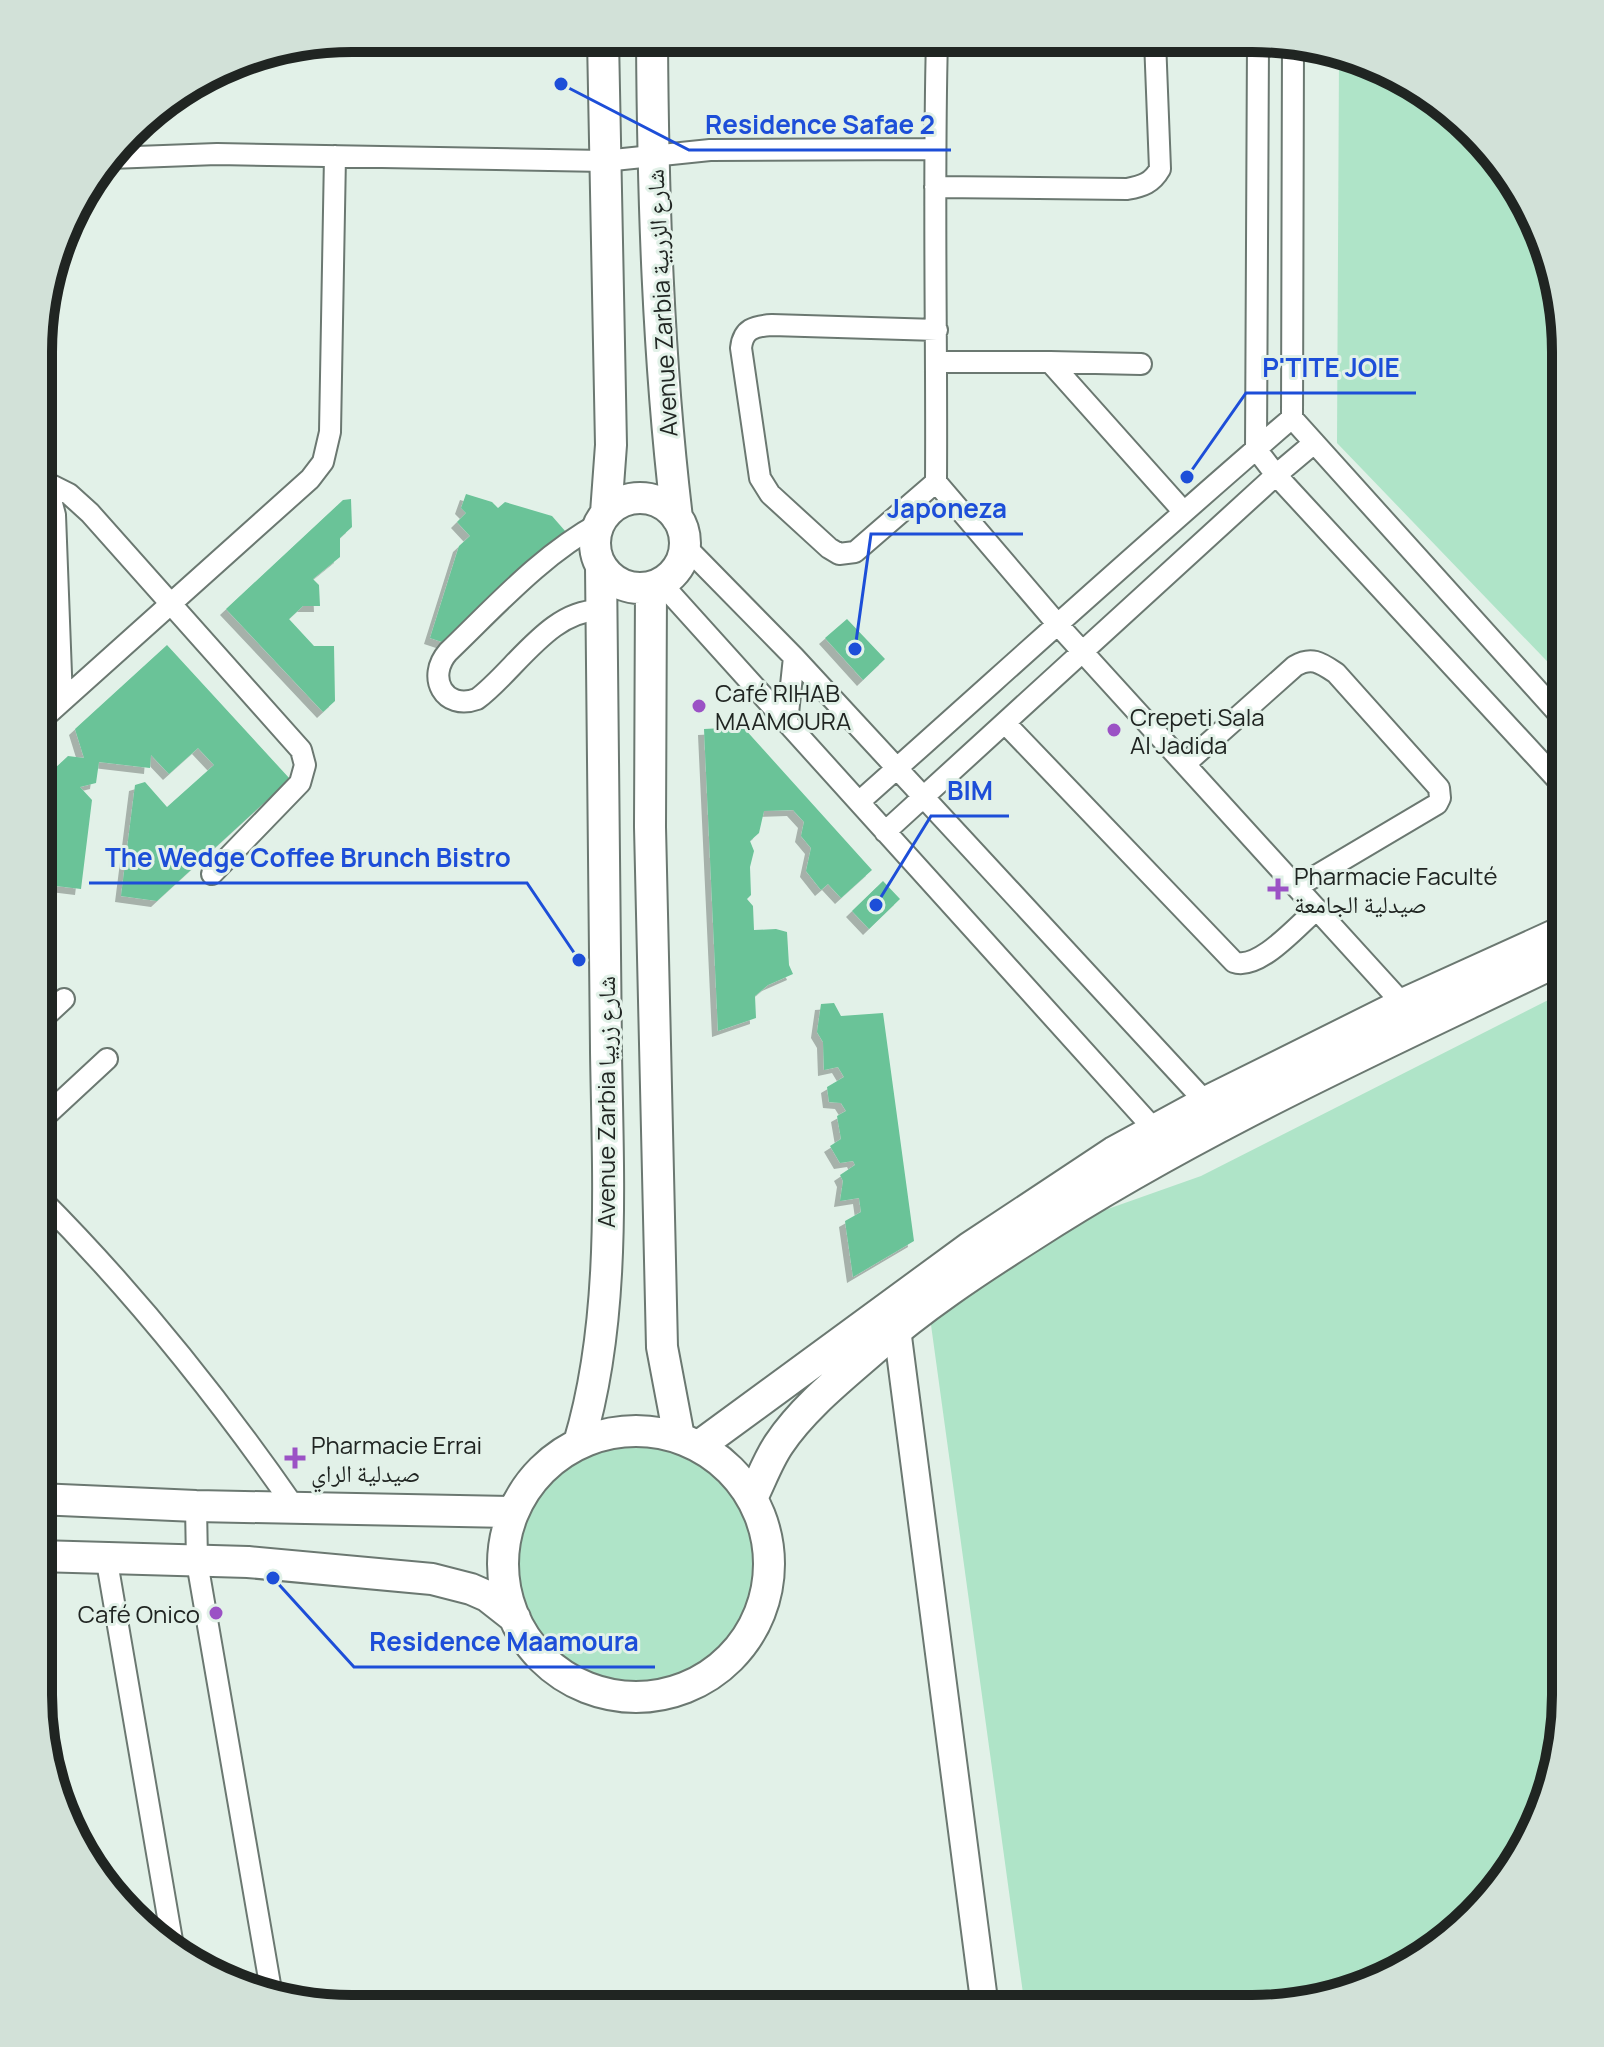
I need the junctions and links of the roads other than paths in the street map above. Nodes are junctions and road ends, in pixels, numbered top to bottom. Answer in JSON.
{"nodes":[{"id":1,"x":603,"y":52,"type":"edge"},
{"id":2,"x":652,"y":52,"type":"edge"},
{"id":3,"x":937,"y":52,"type":"edge"},
{"id":4,"x":1155,"y":52,"type":"edge"},
{"id":5,"x":1258,"y":52,"type":"edge"},
{"id":6,"x":1293,"y":55,"type":"edge"},
{"id":7,"x":934,"y":149,"type":"junction"},
{"id":8,"x":335,"y":156,"type":"junction"},
{"id":9,"x":653,"y":157,"type":"junction"},
{"id":10,"x":123,"y":158,"type":"edge"},
{"id":11,"x":604,"y":161,"type":"junction"},
{"id":12,"x":935,"y":187,"type":"junction"},
{"id":13,"x":937,"y":330,"type":"junction"},
{"id":14,"x":937,"y":362,"type":"junction"},
{"id":15,"x":1050,"y":362,"type":"junction"},
{"id":16,"x":1141,"y":364,"type":"dead end"},
{"id":17,"x":1292,"y":418,"type":"junction"},
{"id":18,"x":1314,"y":443,"type":"junction"},
{"id":19,"x":1256,"y":449,"type":"junction"},
{"id":20,"x":1276,"y":475,"type":"junction"},
{"id":21,"x":936,"y":482,"type":"junction"},
{"id":22,"x":52,"y":486,"type":"edge"},
{"id":23,"x":52,"y":507,"type":"edge"},
{"id":24,"x":1183,"y":511,"type":"junction"},
{"id":25,"x":603,"y":518,"type":"junction"},
{"id":26,"x":681,"y":532,"type":"junction"},
{"id":27,"x":601,"y":567,"type":"junction"},
{"id":28,"x":656,"y":585,"type":"junction"},
{"id":29,"x":170,"y":602,"type":"junction"},
{"id":30,"x":602,"y":611,"type":"junction"},
{"id":31,"x":1059,"y":626,"type":"junction"},
{"id":32,"x":1084,"y":652,"type":"junction"},
{"id":33,"x":794,"y":657,"type":"junction"},
{"id":34,"x":62,"y":701,"type":"junction"},
{"id":35,"x":1552,"y":706,"type":"edge"},
{"id":36,"x":52,"y":710,"type":"edge"},
{"id":37,"x":787,"y":723,"type":"junction"},
{"id":38,"x":1005,"y":723,"type":"junction"},
{"id":39,"x":1185,"y":764,"type":"junction"},
{"id":40,"x":897,"y":768,"type":"junction"},
{"id":41,"x":1552,"y":774,"type":"edge"},
{"id":42,"x":924,"y":797,"type":"junction"},
{"id":43,"x":859,"y":802,"type":"junction"},
{"id":44,"x":885,"y":832,"type":"junction"},
{"id":45,"x":212,"y":874,"type":"dead end"},
{"id":46,"x":1297,"y":887,"type":"junction"},
{"id":47,"x":1317,"y":909,"type":"junction"},
{"id":48,"x":1552,"y":936,"type":"edge"},
{"id":49,"x":1552,"y":963,"type":"edge"},
{"id":50,"x":64,"y":999,"type":"dead end"},
{"id":51,"x":1403,"y":1004,"type":"junction"},
{"id":52,"x":52,"y":1010,"type":"edge"},
{"id":53,"x":107,"y":1059,"type":"dead end"},
{"id":54,"x":52,"y":1110,"type":"edge"},
{"id":55,"x":1215,"y":1113,"type":"junction"},
{"id":56,"x":1164,"y":1140,"type":"junction"},
{"id":57,"x":52,"y":1211,"type":"edge"},
{"id":58,"x":897,"y":1329,"type":"junction"},
{"id":59,"x":689,"y":1441,"type":"junction"},
{"id":60,"x":579,"y":1443,"type":"junction"},
{"id":61,"x":752,"y":1498,"type":"junction"},
{"id":62,"x":52,"y":1500,"type":"edge"},
{"id":63,"x":196,"y":1506,"type":"junction"},
{"id":64,"x":295,"y":1508,"type":"junction"},
{"id":65,"x":513,"y":1512,"type":"junction"},
{"id":66,"x":52,"y":1556,"type":"edge"},
{"id":67,"x":106,"y":1556,"type":"junction"},
{"id":68,"x":197,"y":1562,"type":"junction"},
{"id":69,"x":515,"y":1618,"type":"junction"},
{"id":70,"x":171,"y":1934,"type":"edge"},
{"id":71,"x":270,"y":1984,"type":"edge"},
{"id":72,"x":983,"y":1995,"type":"edge"}],
"edges":[{"from":1,"to":11,"type":"main road","name":"Avenue Zarbia شارع الزربية"},
{"from":2,"to":9,"type":"main road","name":"Avenue Zarbia شارع الزربية"},
{"from":3,"to":7,"type":"street"},
{"from":4,"to":12,"type":"street"},
{"from":5,"to":19,"type":"street"},
{"from":6,"to":17,"type":"street"},
{"from":7,"to":9,"type":"street"},
{"from":7,"to":12,"type":"street"},
{"from":8,"to":10,"type":"street"},
{"from":8,"to":11,"type":"street"},
{"from":8,"to":29,"type":"street"},
{"from":9,"to":11,"type":"street"},
{"from":9,"to":26,"type":"main road","name":"Avenue Zarbia شارع الزربية"},
{"from":11,"to":25,"type":"main road","name":"Avenue Zarbia شارع الزربية"},
{"from":12,"to":13,"type":"street"},
{"from":13,"to":14,"type":"street"},
{"from":13,"to":21,"type":"street"},
{"from":14,"to":15,"type":"street"},
{"from":14,"to":21,"type":"street"},
{"from":15,"to":16,"type":"street"},
{"from":15,"to":24,"type":"street"},
{"from":17,"to":18,"type":"street"},
{"from":17,"to":19,"type":"street"},
{"from":18,"to":20,"type":"street"},
{"from":18,"to":35,"type":"street"},
{"from":19,"to":20,"type":"street"},
{"from":19,"to":24,"type":"street"},
{"from":20,"to":32,"type":"street"},
{"from":20,"to":41,"type":"street"},
{"from":21,"to":31,"type":"street"},
{"from":22,"to":29,"type":"street"},
{"from":23,"to":34,"type":"street"},
{"from":24,"to":31,"type":"street"},
{"from":25,"to":26,"type":"main road"},
{"from":25,"to":27,"type":"main road"},
{"from":25,"to":30,"type":"street"},
{"from":26,"to":28,"type":"main road"},
{"from":26,"to":33,"type":"street"},
{"from":27,"to":28,"type":"main road"},
{"from":27,"to":30,"type":"main road","name":"Avenue Zarbia شارع زربيا"},
{"from":28,"to":37,"type":"street"},
{"from":28,"to":59,"type":"main road","name":"Avenue Zarbia شارع زربيا"},
{"from":29,"to":34,"type":"street"},
{"from":29,"to":45,"type":"street"},
{"from":30,"to":60,"type":"main road","name":"Avenue Zarbia شارع زربيا"},
{"from":31,"to":32,"type":"street"},
{"from":31,"to":40,"type":"street"},
{"from":32,"to":38,"type":"street"},
{"from":32,"to":39,"type":"street"},
{"from":33,"to":37,"type":"street"},
{"from":33,"to":40,"type":"street"},
{"from":34,"to":36,"type":"street"},
{"from":37,"to":43,"type":"street"},
{"from":38,"to":42,"type":"street"},
{"from":38,"to":47,"type":"street"},
{"from":39,"to":46,"type":"street"},
{"from":39,"to":46,"type":"street"},
{"from":40,"to":42,"type":"street"},
{"from":40,"to":43,"type":"street"},
{"from":42,"to":44,"type":"street"},
{"from":42,"to":55,"type":"street"},
{"from":43,"to":44,"type":"street"},
{"from":44,"to":56,"type":"street"},
{"from":46,"to":47,"type":"street"},
{"from":47,"to":51,"type":"street"},
{"from":48,"to":51,"type":"main road"},
{"from":49,"to":55,"type":"main road"},
{"from":50,"to":52,"type":"street"},
{"from":51,"to":55,"type":"main road"},
{"from":53,"to":54,"type":"street"},
{"from":55,"to":56,"type":"main road"},
{"from":56,"to":58,"type":"main road"},
{"from":56,"to":59,"type":"main road"},
{"from":57,"to":64,"type":"street"},
{"from":58,"to":61,"type":"main road"},
{"from":58,"to":72,"type":"street"},
{"from":59,"to":60,"type":"main road"},
{"from":59,"to":61,"type":"main road"},
{"from":60,"to":65,"type":"main road"},
{"from":61,"to":69,"type":"main road"},
{"from":62,"to":63,"type":"main road"},
{"from":63,"to":64,"type":"main road"},
{"from":63,"to":68,"type":"street"},
{"from":64,"to":65,"type":"main road"},
{"from":65,"to":69,"type":"main road"},
{"from":66,"to":67,"type":"main road"},
{"from":67,"to":68,"type":"main road"},
{"from":67,"to":70,"type":"street"},
{"from":68,"to":69,"type":"main road"},
{"from":68,"to":71,"type":"street"}]}
